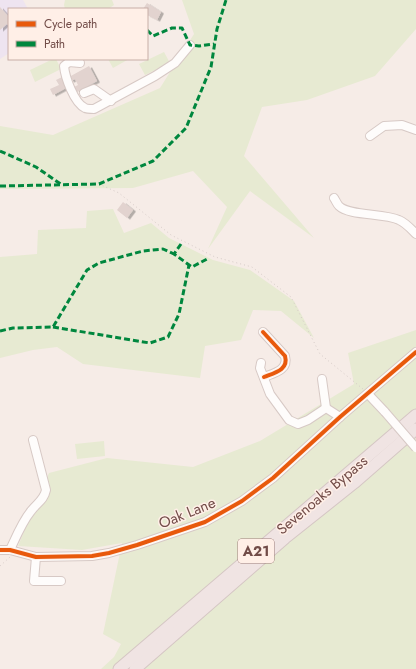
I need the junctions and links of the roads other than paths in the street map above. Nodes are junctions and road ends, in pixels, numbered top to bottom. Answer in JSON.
{"nodes":[{"id":1,"x":190,"y":45,"type":"dead end"},
{"id":2,"x":80,"y":63,"type":"dead end"},
{"id":3,"x":84,"y":93,"type":"dead end"},
{"id":4,"x":111,"y":101,"type":"junction"},
{"id":5,"x":416,"y":130,"type":"edge"},
{"id":6,"x":370,"y":136,"type":"dead end"},
{"id":7,"x":334,"y":198,"type":"dead end"},
{"id":8,"x":416,"y":234,"type":"edge"},
{"id":9,"x":263,"y":332,"type":"dead end"},
{"id":10,"x":416,"y":352,"type":"edge"},
{"id":11,"x":261,"y":363,"type":"dead end"},
{"id":12,"x":264,"y":377,"type":"junction"},
{"id":13,"x":322,"y":379,"type":"dead end"},
{"id":14,"x":368,"y":394,"type":"junction"},
{"id":15,"x":326,"y":408,"type":"junction"},
{"id":16,"x":416,"y":415,"type":"edge"},
{"id":17,"x":340,"y":417,"type":"junction"},
{"id":18,"x":416,"y":429,"type":"edge"},
{"id":19,"x":33,"y":440,"type":"dead end"},
{"id":20,"x":416,"y":448,"type":"edge"},
{"id":21,"x":0,"y":550,"type":"edge"},
{"id":22,"x":13,"y":551,"type":"junction"},
{"id":23,"x":36,"y":557,"type":"junction"},
{"id":24,"x":60,"y":581,"type":"dead end"},
{"id":25,"x":120,"y":669,"type":"edge"},
{"id":26,"x":135,"y":669,"type":"edge"}],
"edges":[{"from":1,"to":4,"type":"street"},
{"from":2,"to":4,"type":"street"},
{"from":3,"to":4,"type":"street"},
{"from":5,"to":6,"type":"street"},
{"from":7,"to":8,"type":"street"},
{"from":9,"to":12,"type":"street"},
{"from":10,"to":14,"type":"street","name":"Oak Lane"},
{"from":11,"to":12,"type":"street"},
{"from":12,"to":15,"type":"street"},
{"from":13,"to":15,"type":"street"},
{"from":14,"to":17,"type":"street","name":"Oak Lane"},
{"from":14,"to":20,"type":"street","bridge":true},
{"from":15,"to":17,"type":"street"},
{"from":16,"to":25,"type":"highway","name":"Sevenoaks Bypass","number":"A21"},
{"from":17,"to":23,"type":"street","name":"Oak Lane"},
{"from":18,"to":26,"type":"highway","name":"Sevenoaks Bypass","number":"A21"},
{"from":19,"to":22,"type":"street"},
{"from":21,"to":22,"type":"street","name":"Oak Lane"},
{"from":22,"to":23,"type":"street","name":"Oak Lane"},
{"from":23,"to":24,"type":"street"}]}
